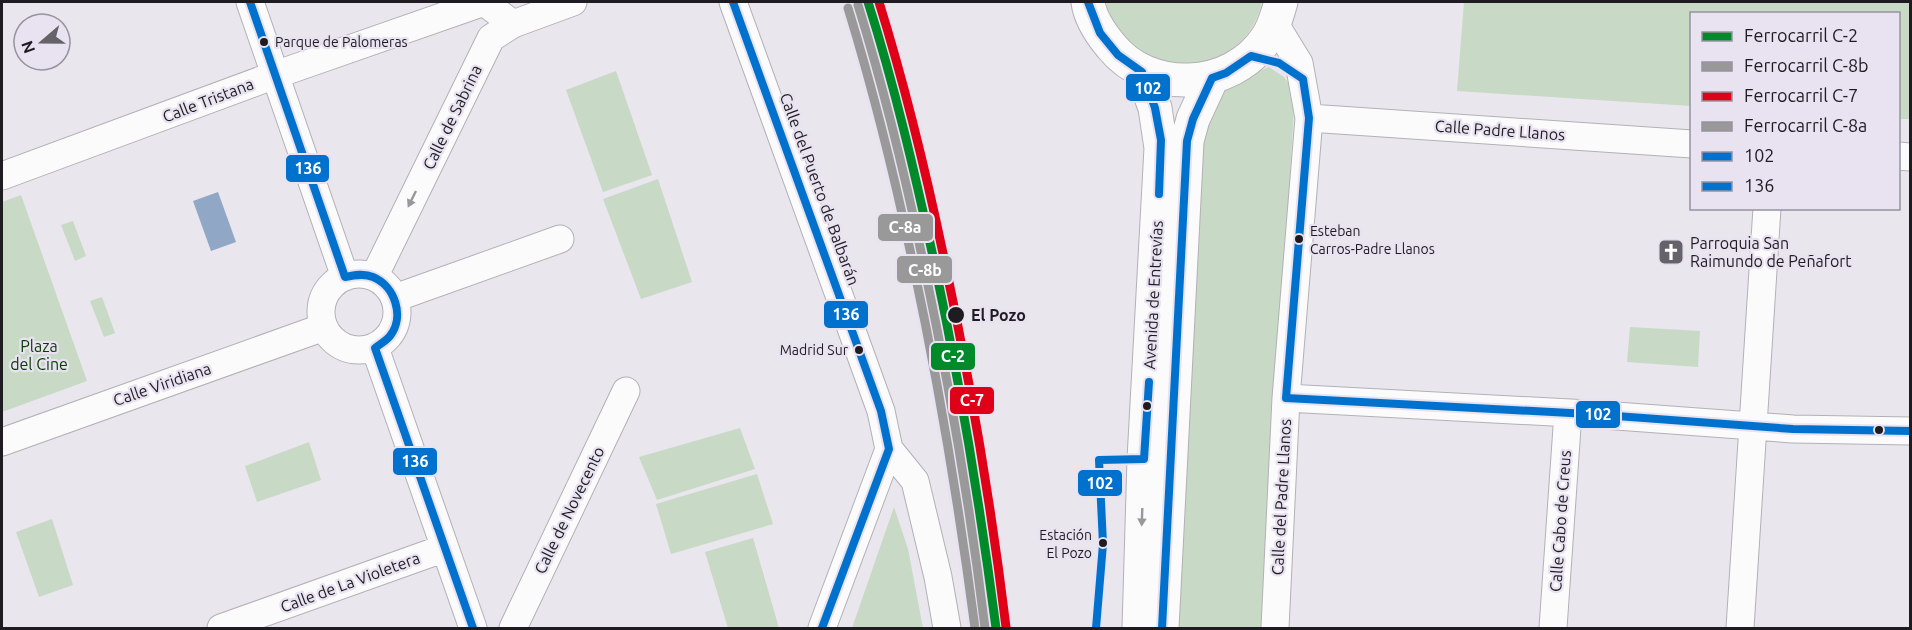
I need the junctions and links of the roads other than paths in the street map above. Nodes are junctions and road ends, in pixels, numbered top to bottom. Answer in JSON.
{"nodes":[{"id":1,"x":250,"y":2,"type":"edge"},
{"id":2,"x":484,"y":2,"type":"edge"},
{"id":3,"x":573,"y":2,"type":"edge"},
{"id":4,"x":733,"y":2,"type":"edge"},
{"id":5,"x":753,"y":2,"type":"edge"},
{"id":6,"x":1088,"y":2,"type":"edge"},
{"id":7,"x":1278,"y":13,"type":"edge"},
{"id":8,"x":513,"y":24,"type":"junction"},
{"id":9,"x":1251,"y":56,"type":"junction"},
{"id":10,"x":1142,"y":72,"type":"junction"},
{"id":11,"x":275,"y":75,"type":"junction"},
{"id":12,"x":1212,"y":78,"type":"junction"},
{"id":13,"x":1304,"y":79,"type":"junction"},
{"id":14,"x":1310,"y":118,"type":"junction"},
{"id":15,"x":1690,"y":144,"type":"edge"},
{"id":16,"x":2,"y":176,"type":"edge"},
{"id":17,"x":1767,"y":210,"type":"edge"},
{"id":18,"x":560,"y":239,"type":"dead end"},
{"id":19,"x":345,"y":277,"type":"junction"},
{"id":20,"x":374,"y":277,"type":"junction"},
{"id":21,"x":395,"y":298,"type":"junction"},
{"id":22,"x":324,"y":327,"type":"junction"},
{"id":23,"x":375,"y":348,"type":"junction"},
{"id":24,"x":626,"y":391,"type":"dead end"},
{"id":25,"x":1286,"y":398,"type":"junction"},
{"id":26,"x":1568,"y":413,"type":"junction"},
{"id":27,"x":1753,"y":426,"type":"junction"},
{"id":28,"x":1911,"y":431,"type":"edge"},
{"id":29,"x":2,"y":442,"type":"edge"},
{"id":30,"x":889,"y":448,"type":"junction"},
{"id":31,"x":915,"y":481,"type":"junction"},
{"id":32,"x":445,"y":548,"type":"junction"},
{"id":33,"x":220,"y":628,"type":"edge"},
{"id":34,"x":472,"y":628,"type":"edge"},
{"id":35,"x":513,"y":628,"type":"edge"},
{"id":36,"x":822,"y":628,"type":"edge"},
{"id":37,"x":947,"y":628,"type":"edge"},
{"id":38,"x":1138,"y":628,"type":"edge"},
{"id":39,"x":1162,"y":628,"type":"edge"},
{"id":40,"x":1275,"y":628,"type":"edge"},
{"id":41,"x":1553,"y":628,"type":"edge"},
{"id":42,"x":1740,"y":628,"type":"edge"}],
"edges":[{"from":1,"to":11,"type":"street"},
{"from":2,"to":8,"type":"street"},
{"from":2,"to":11,"type":"street","name":"Calle Tristana"},
{"from":3,"to":8,"type":"street","name":"Calle de Sabrina"},
{"from":4,"to":30,"type":"street","name":"Calle del Puerto de Balbarán"},
{"from":5,"to":31,"type":"street","name":"Calle del Puerto de Balbarán"},
{"from":6,"to":10,"type":"main road"},
{"from":7,"to":9,"type":"main road"},
{"from":7,"to":13,"type":"street","name":"Calle del Padre Llanos"},
{"from":8,"to":20,"type":"street","name":"Calle de Sabrina","one_way":true},
{"from":9,"to":12,"type":"main road"},
{"from":9,"to":13,"type":"street"},
{"from":10,"to":12,"type":"main road"},
{"from":10,"to":38,"type":"main road","name":"Avenida de Entrevías","one_way":true},
{"from":11,"to":16,"type":"street","name":"Calle Tristana"},
{"from":11,"to":19,"type":"street"},
{"from":12,"to":39,"type":"main road","name":"Avenida de Entrevías"},
{"from":13,"to":14,"type":"street","name":"Calle del Padre Llanos"},
{"from":14,"to":15,"type":"street","name":"Calle Padre Llanos"},
{"from":14,"to":25,"type":"street","name":"Calle del Padre Llanos"},
{"from":17,"to":27,"type":"street"},
{"from":18,"to":21,"type":"street"},
{"from":19,"to":20,"type":"street"},
{"from":19,"to":22,"type":"street"},
{"from":20,"to":21,"type":"street"},
{"from":21,"to":23,"type":"street"},
{"from":22,"to":23,"type":"street"},
{"from":22,"to":29,"type":"street","name":"Calle Viridiana"},
{"from":23,"to":32,"type":"street"},
{"from":24,"to":35,"type":"street","name":"Calle de Novecento"},
{"from":25,"to":26,"type":"street"},
{"from":25,"to":40,"type":"street","name":"Calle del Padre Llanos"},
{"from":26,"to":27,"type":"street"},
{"from":26,"to":41,"type":"street","name":"Calle Cabo de Creus"},
{"from":27,"to":28,"type":"street"},
{"from":27,"to":42,"type":"street"},
{"from":30,"to":31,"type":"street","name":"Calle del Puerto de Balbarán"},
{"from":30,"to":36,"type":"street"},
{"from":31,"to":37,"type":"street","name":"Calle del Puerto de Balbarán"},
{"from":32,"to":33,"type":"street","name":"Calle de La Violetera"},
{"from":32,"to":34,"type":"street"}]}
